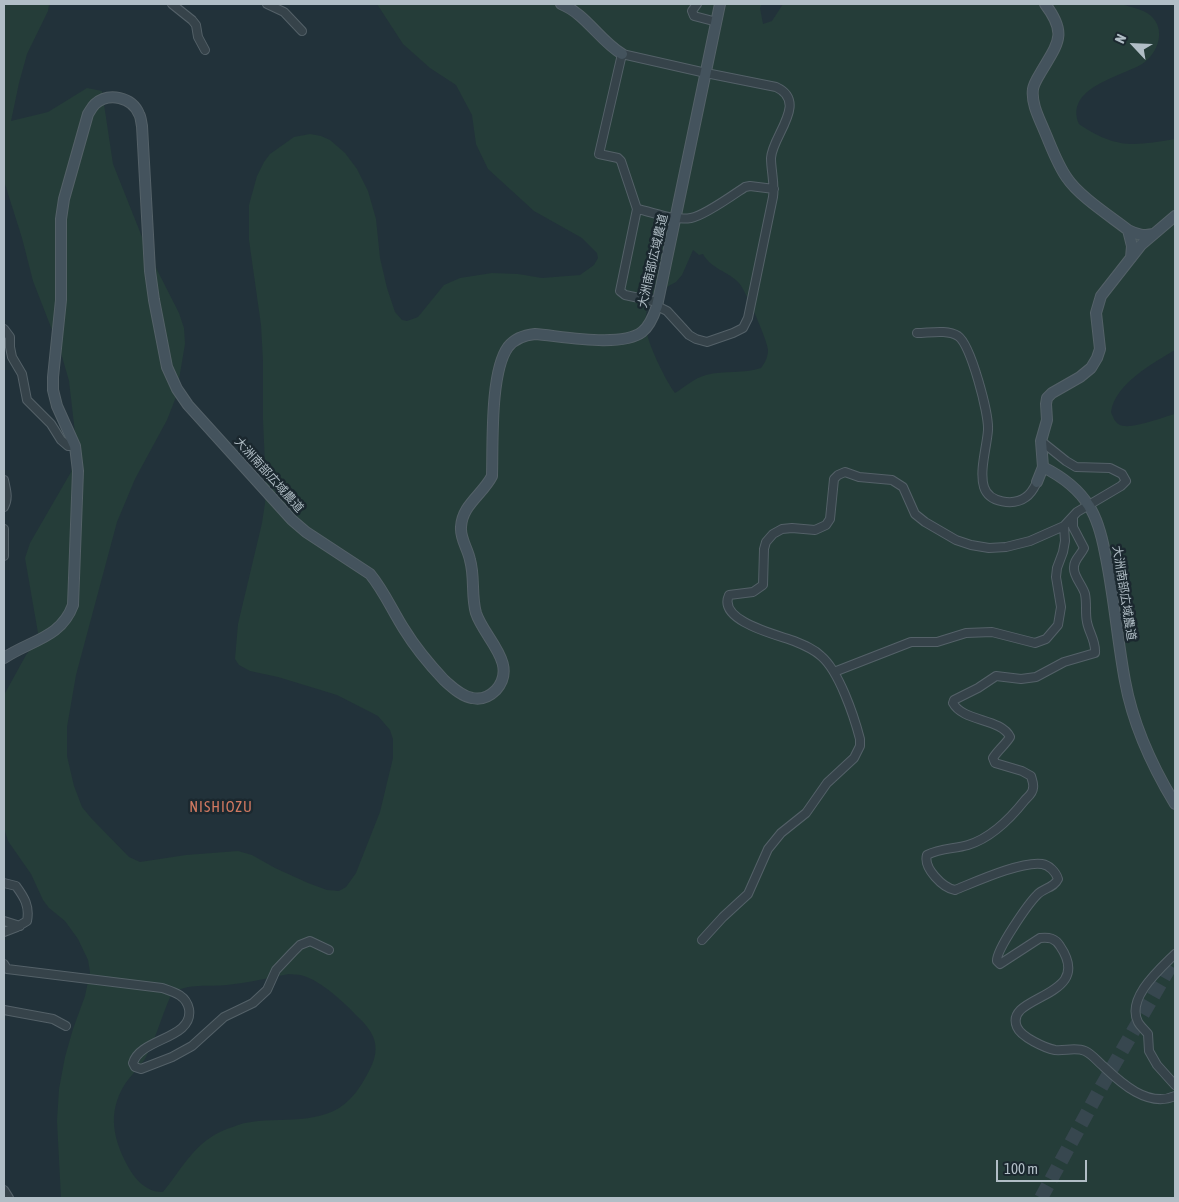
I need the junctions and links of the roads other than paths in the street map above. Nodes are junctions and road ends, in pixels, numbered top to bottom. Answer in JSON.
{"nodes":[{"id":1,"x":172,"y":4,"type":"edge"},
{"id":2,"x":267,"y":4,"type":"edge"},
{"id":3,"x":562,"y":4,"type":"edge"},
{"id":4,"x":697,"y":4,"type":"edge"},
{"id":5,"x":720,"y":4,"type":"edge"},
{"id":6,"x":1046,"y":4,"type":"edge"},
{"id":7,"x":717,"y":22,"type":"junction"},
{"id":8,"x":302,"y":31,"type":"dead end"},
{"id":9,"x":206,"y":50,"type":"dead end"},
{"id":10,"x":622,"y":54,"type":"junction"},
{"id":11,"x":706,"y":73,"type":"junction"},
{"id":12,"x":774,"y":189,"type":"junction"},
{"id":13,"x":637,"y":209,"type":"junction"},
{"id":14,"x":1175,"y":216,"type":"edge"},
{"id":15,"x":676,"y":217,"type":"junction"},
{"id":16,"x":1128,"y":230,"type":"junction"},
{"id":17,"x":1155,"y":234,"type":"junction"},
{"id":18,"x":1131,"y":258,"type":"junction"},
{"id":19,"x":658,"y":304,"type":"junction"},
{"id":20,"x":4,"y":329,"type":"edge"},
{"id":21,"x":917,"y":333,"type":"dead end"},
{"id":22,"x":1041,"y":441,"type":"junction"},
{"id":23,"x":75,"y":446,"type":"junction"},
{"id":24,"x":1044,"y":467,"type":"junction"},
{"id":25,"x":4,"y":480,"type":"edge"},
{"id":26,"x":1037,"y":482,"type":"joint"},
{"id":27,"x":1089,"y":505,"type":"junction"},
{"id":28,"x":4,"y":507,"type":"edge"},
{"id":29,"x":1073,"y":518,"type":"junction"},
{"id":30,"x":1064,"y":526,"type":"junction"},
{"id":31,"x":4,"y":529,"type":"edge"},
{"id":32,"x":4,"y":556,"type":"edge"},
{"id":33,"x":4,"y":658,"type":"edge"},
{"id":34,"x":834,"y":672,"type":"junction"},
{"id":35,"x":1175,"y":804,"type":"edge"},
{"id":36,"x":4,"y":883,"type":"edge"},
{"id":37,"x":4,"y":921,"type":"edge"},
{"id":38,"x":20,"y":926,"type":"junction"},
{"id":39,"x":4,"y":932,"type":"edge"},
{"id":40,"x":702,"y":940,"type":"dead end"},
{"id":41,"x":329,"y":950,"type":"dead end"},
{"id":42,"x":1175,"y":954,"type":"edge"},
{"id":43,"x":4,"y":964,"type":"edge"},
{"id":44,"x":4,"y":1010,"type":"edge"},
{"id":45,"x":66,"y":1026,"type":"dead end"},
{"id":46,"x":1175,"y":1085,"type":"edge"},
{"id":47,"x":1175,"y":1096,"type":"edge"},
{"id":48,"x":4,"y":1190,"type":"edge"},
{"id":49,"x":9,"y":1198,"type":"edge"}],
"edges":[{"from":1,"to":9,"type":"street"},
{"from":2,"to":8,"type":"street"},
{"from":3,"to":10,"type":"street"},
{"from":4,"to":7,"type":"street"},
{"from":5,"to":7,"type":"street","name":"大洲南部広域農道"},
{"from":6,"to":16,"type":"street"},
{"from":7,"to":11,"type":"street","name":"大洲南部広域農道"},
{"from":10,"to":11,"type":"street"},
{"from":10,"to":13,"type":"street"},
{"from":11,"to":12,"type":"street"},
{"from":11,"to":15,"type":"street","name":"大洲南部広域農道"},
{"from":12,"to":15,"type":"street"},
{"from":12,"to":19,"type":"street"},
{"from":13,"to":15,"type":"street"},
{"from":13,"to":19,"type":"street"},
{"from":14,"to":17,"type":"street"},
{"from":15,"to":19,"type":"street","name":"大洲南部広域農道"},
{"from":16,"to":17,"type":"street"},
{"from":16,"to":18,"type":"street"},
{"from":17,"to":18,"type":"street"},
{"from":18,"to":22,"type":"street"},
{"from":19,"to":23,"type":"street","name":"大洲南部広域農道"},
{"from":20,"to":23,"type":"street"},
{"from":21,"to":26,"type":"street"},
{"from":22,"to":24,"type":"street"},
{"from":22,"to":27,"type":"street"},
{"from":23,"to":33,"type":"street","name":"大洲南部広域農道"},
{"from":24,"to":26,"type":"street"},
{"from":24,"to":27,"type":"street","name":"大洲南部広域農道"},
{"from":25,"to":28,"type":"street"},
{"from":27,"to":29,"type":"street"},
{"from":27,"to":35,"type":"street","name":"大洲南部広域農道"},
{"from":29,"to":30,"type":"street"},
{"from":29,"to":47,"type":"street"},
{"from":30,"to":34,"type":"street"},
{"from":30,"to":34,"type":"street"},
{"from":31,"to":32,"type":"street"},
{"from":34,"to":40,"type":"street"},
{"from":36,"to":38,"type":"street"},
{"from":37,"to":38,"type":"street"},
{"from":38,"to":39,"type":"street"},
{"from":41,"to":43,"type":"street"},
{"from":42,"to":46,"type":"street"},
{"from":44,"to":45,"type":"street"},
{"from":48,"to":49,"type":"street"}]}
